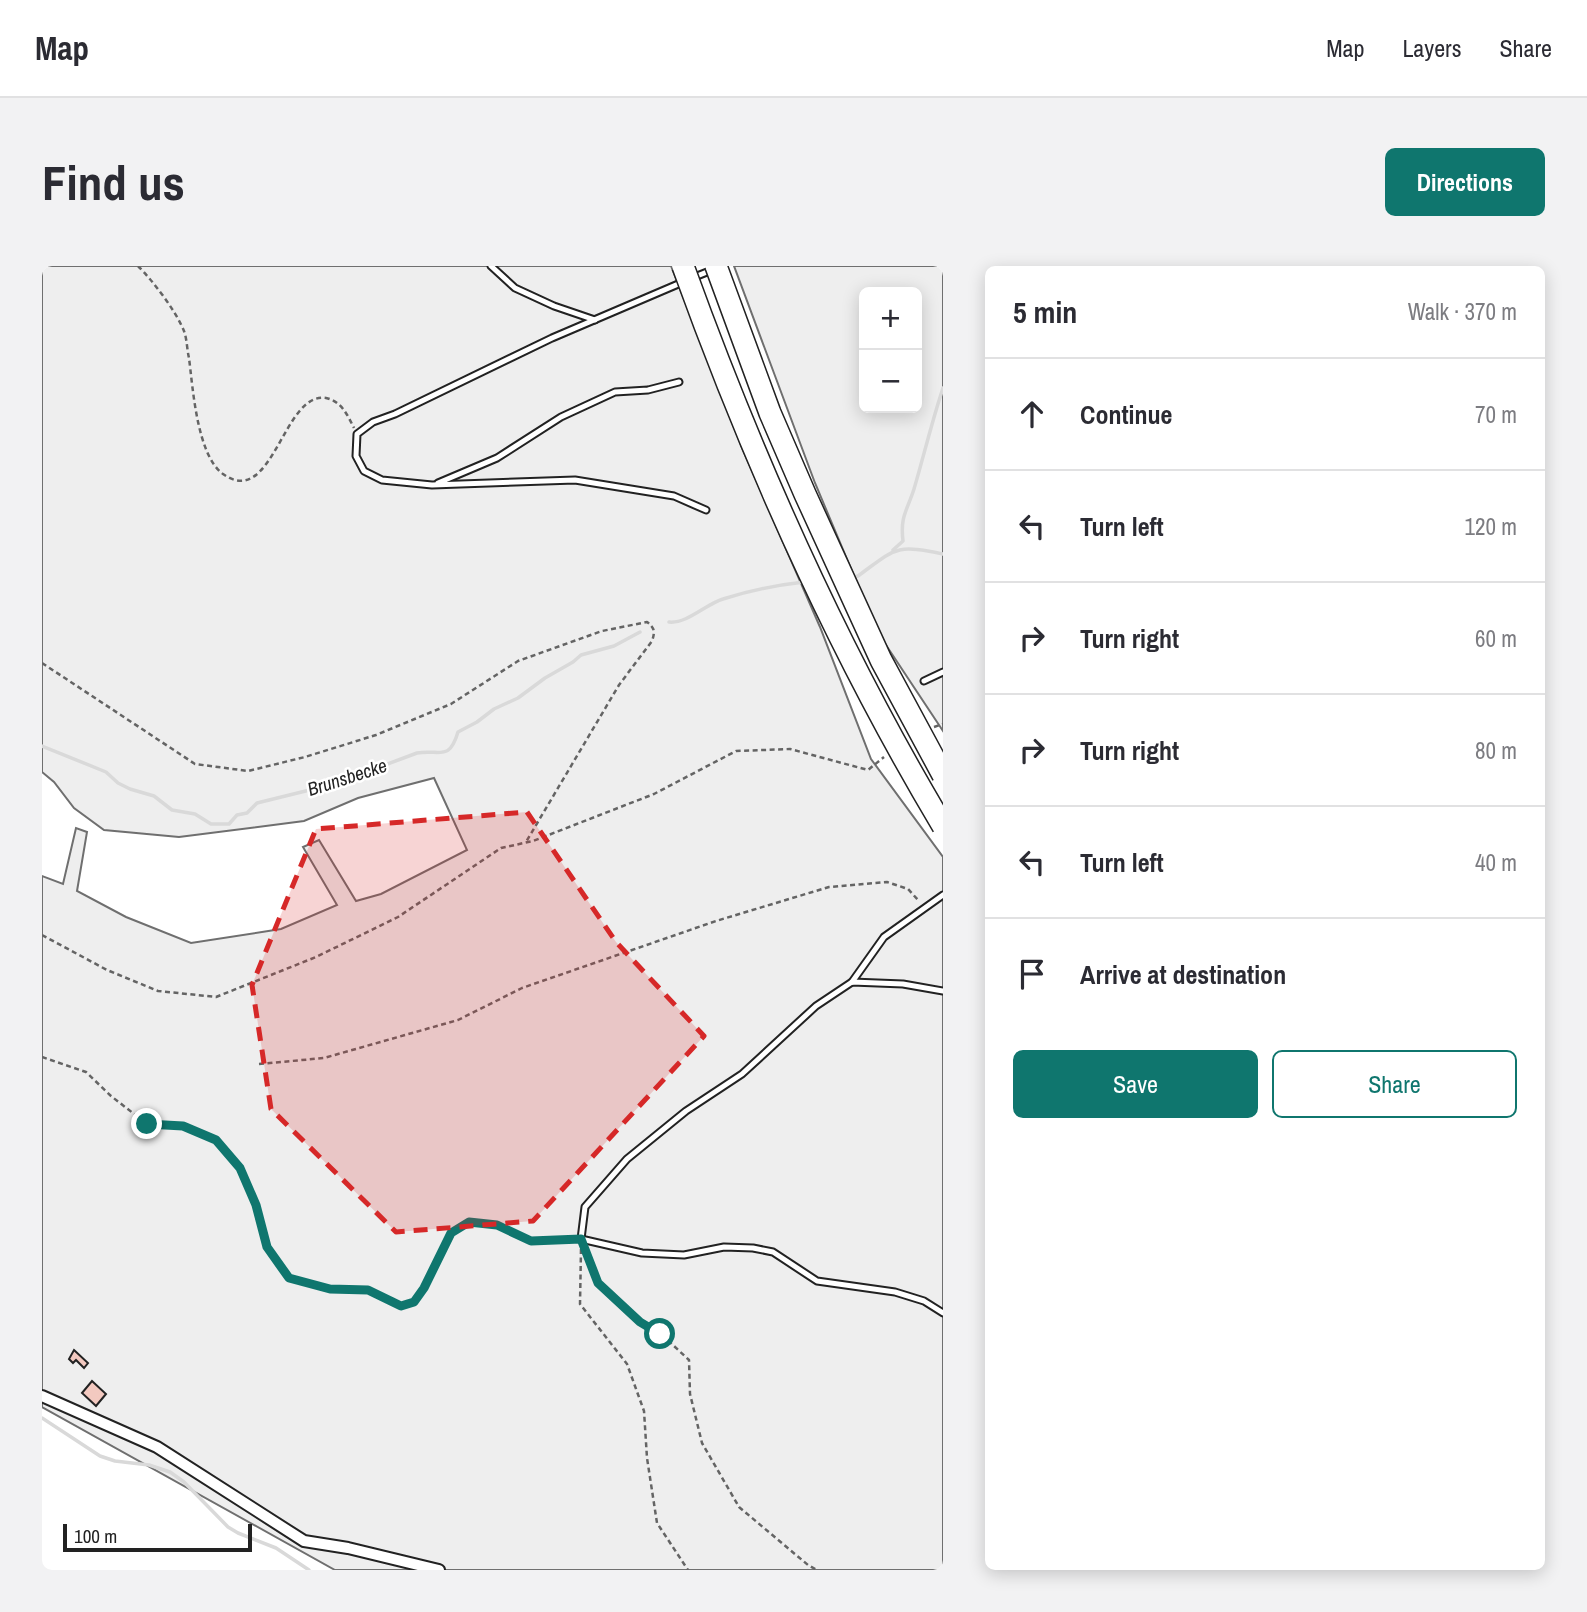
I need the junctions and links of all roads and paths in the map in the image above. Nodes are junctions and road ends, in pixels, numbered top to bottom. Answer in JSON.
{"nodes":[{"id":1,"x":138,"y":266,"type":"edge"},
{"id":2,"x":491,"y":266,"type":"edge"},
{"id":3,"x":683,"y":266,"type":"edge"},
{"id":4,"x":716,"y":266,"type":"edge"},
{"id":5,"x":722,"y":266,"type":"edge"},
{"id":6,"x":595,"y":320,"type":"junction"},
{"id":7,"x":679,"y":383,"type":"dead end"},
{"id":8,"x":357,"y":434,"type":"junction"},
{"id":9,"x":432,"y":485,"type":"junction"},
{"id":10,"x":706,"y":510,"type":"dead end"},
{"id":11,"x":42,"y":663,"type":"edge"},
{"id":12,"x":943,"y":672,"type":"edge"},
{"id":13,"x":924,"y":681,"type":"dead end"},
{"id":14,"x":943,"y":724,"type":"edge"},
{"id":15,"x":931,"y":728,"type":"dead end"},
{"id":16,"x":886,"y":755,"type":"dead end"},
{"id":17,"x":943,"y":775,"type":"edge"},
{"id":18,"x":943,"y":826,"type":"edge"},
{"id":19,"x":526,"y":842,"type":"junction"},
{"id":20,"x":943,"y":895,"type":"edge"},
{"id":21,"x":926,"y":908,"type":"junction"},
{"id":22,"x":42,"y":934,"type":"edge"},
{"id":23,"x":852,"y":982,"type":"junction"},
{"id":24,"x":943,"y":991,"type":"edge"},
{"id":25,"x":42,"y":1057,"type":"edge"},
{"id":26,"x":259,"y":1065,"type":"dead end"},
{"id":27,"x":581,"y":1239,"type":"junction"},
{"id":28,"x":943,"y":1313,"type":"edge"},
{"id":29,"x":42,"y":1396,"type":"edge"},
{"id":30,"x":439,"y":1570,"type":"edge"},
{"id":31,"x":688,"y":1570,"type":"edge"},
{"id":32,"x":817,"y":1570,"type":"edge"}],
"edges":[{"from":1,"to":8,"type":"path"},
{"from":2,"to":6,"type":"lane"},
{"from":3,"to":18,"type":"highway","bridge":true},
{"from":4,"to":17,"type":"highway","bridge":true},
{"from":5,"to":6,"type":"lane"},
{"from":6,"to":8,"type":"lane"},
{"from":7,"to":9,"type":"lane"},
{"from":8,"to":9,"type":"lane"},
{"from":9,"to":10,"type":"lane"},
{"from":11,"to":19,"type":"path"},
{"from":12,"to":13,"type":"lane"},
{"from":14,"to":15,"type":"path"},
{"from":16,"to":19,"type":"path"},
{"from":19,"to":22,"type":"path"},
{"from":20,"to":21,"type":"lane"},
{"from":21,"to":23,"type":"lane"},
{"from":21,"to":26,"type":"path"},
{"from":23,"to":24,"type":"lane"},
{"from":23,"to":27,"type":"lane"},
{"from":25,"to":27,"type":"path"},
{"from":27,"to":28,"type":"lane"},
{"from":27,"to":31,"type":"path"},
{"from":27,"to":32,"type":"path"},
{"from":29,"to":30,"type":"street"}]}
